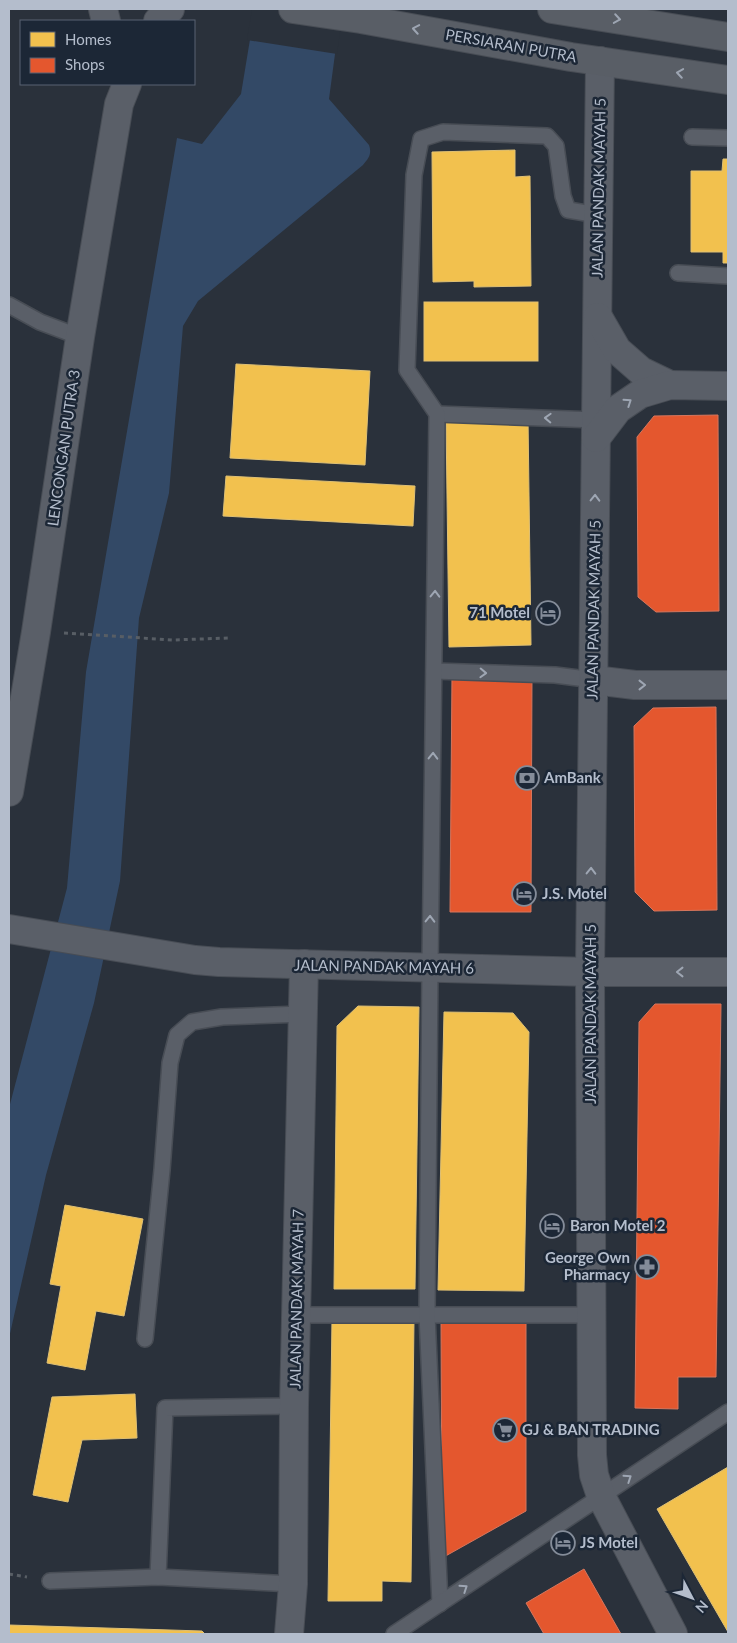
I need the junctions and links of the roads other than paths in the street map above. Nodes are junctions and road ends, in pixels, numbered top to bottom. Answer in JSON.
{"nodes":[{"id":1,"x":170,"y":9,"type":"edge"},
{"id":2,"x":293,"y":9,"type":"edge"},
{"id":3,"x":552,"y":9,"type":"edge"},
{"id":4,"x":159,"y":20,"type":"edge"},
{"id":5,"x":728,"y":37,"type":"edge"},
{"id":6,"x":600,"y":61,"type":"junction"},
{"id":7,"x":728,"y":80,"type":"edge"},
{"id":8,"x":121,"y":90,"type":"edge"},
{"id":9,"x":692,"y":137,"type":"dead end"},
{"id":10,"x":728,"y":138,"type":"edge"},
{"id":11,"x":598,"y":215,"type":"junction"},
{"id":12,"x":678,"y":274,"type":"dead end"},
{"id":13,"x":728,"y":276,"type":"edge"},
{"id":14,"x":9,"y":305,"type":"edge"},
{"id":15,"x":597,"y":316,"type":"junction"},
{"id":16,"x":80,"y":337,"type":"junction"},
{"id":17,"x":670,"y":385,"type":"junction"},
{"id":18,"x":728,"y":386,"type":"edge"},
{"id":19,"x":438,"y":414,"type":"junction"},
{"id":20,"x":596,"y":429,"type":"junction"},
{"id":21,"x":434,"y":671,"type":"junction"},
{"id":22,"x":594,"y":680,"type":"junction"},
{"id":23,"x":728,"y":685,"type":"edge"},
{"id":24,"x":17,"y":695,"type":"edge"},
{"id":25,"x":9,"y":792,"type":"edge"},
{"id":26,"x":9,"y":929,"type":"edge"},
{"id":27,"x":304,"y":964,"type":"junction"},
{"id":28,"x":430,"y":968,"type":"junction"},
{"id":29,"x":590,"y":972,"type":"junction"},
{"id":30,"x":728,"y":972,"type":"edge"},
{"id":31,"x":302,"y":1014,"type":"junction"},
{"id":32,"x":296,"y":1315,"type":"junction"},
{"id":33,"x":427,"y":1315,"type":"junction"},
{"id":34,"x":591,"y":1315,"type":"junction"},
{"id":35,"x":145,"y":1339,"type":"dead end"},
{"id":36,"x":294,"y":1406,"type":"junction"},
{"id":37,"x":728,"y":1412,"type":"edge"},
{"id":38,"x":601,"y":1496,"type":"junction"},
{"id":39,"x":158,"y":1577,"type":"junction"},
{"id":40,"x":50,"y":1581,"type":"dead end"},
{"id":41,"x":293,"y":1584,"type":"junction"},
{"id":42,"x":440,"y":1604,"type":"junction"},
{"id":43,"x":289,"y":1634,"type":"edge"},
{"id":44,"x":394,"y":1634,"type":"edge"},
{"id":45,"x":673,"y":1634,"type":"edge"}],
"edges":[{"from":1,"to":4,"type":"street"},
{"from":6,"to":2,"type":"main road","name":"PERSIARAN PUTRA","one_way":true},
{"from":3,"to":5,"type":"main road","one_way":true},
{"from":7,"to":6,"type":"main road","name":"PERSIARAN PUTRA","one_way":true},
{"from":6,"to":11,"type":"street","name":"JALAN PANDAK MAYAH 5"},
{"from":8,"to":16,"type":"street","name":"LENCONGAN PUTRA 3"},
{"from":9,"to":10,"type":"lane"},
{"from":11,"to":15,"type":"street","name":"JALAN PANDAK MAYAH 5"},
{"from":11,"to":19,"type":"lane"},
{"from":12,"to":13,"type":"lane"},
{"from":14,"to":16,"type":"lane"},
{"from":15,"to":17,"type":"street"},
{"from":15,"to":20,"type":"street","name":"JALAN PANDAK MAYAH 5"},
{"from":16,"to":24,"type":"street","name":"LENCONGAN PUTRA 3"},
{"from":17,"to":18,"type":"street"},
{"from":20,"to":17,"type":"street","one_way":true},
{"from":20,"to":19,"type":"lane","one_way":true},
{"from":21,"to":19,"type":"lane","one_way":true},
{"from":22,"to":20,"type":"street","name":"JALAN PANDAK MAYAH 5","one_way":true},
{"from":21,"to":22,"type":"lane","one_way":true},
{"from":28,"to":21,"type":"lane","one_way":true},
{"from":22,"to":23,"type":"street","one_way":true},
{"from":29,"to":22,"type":"street","name":"JALAN PANDAK MAYAH 5","one_way":true},
{"from":24,"to":25,"type":"street","name":"LENCONGAN PUTRA 3"},
{"from":26,"to":27,"type":"street","name":"JALAN PANDAK MAYAH 6"},
{"from":27,"to":28,"type":"street","name":"JALAN PANDAK MAYAH 6"},
{"from":27,"to":31,"type":"street","name":"JALAN PANDAK MAYAH 7"},
{"from":28,"to":29,"type":"street","name":"JALAN PANDAK MAYAH 6"},
{"from":28,"to":33,"type":"lane"},
{"from":30,"to":29,"type":"street","name":"JALAN PANDAK MAYAH 6","one_way":true},
{"from":29,"to":34,"type":"street","name":"JALAN PANDAK MAYAH 5"},
{"from":31,"to":32,"type":"street","name":"JALAN PANDAK MAYAH 7"},
{"from":31,"to":35,"type":"lane"},
{"from":32,"to":33,"type":"lane"},
{"from":32,"to":36,"type":"street","name":"JALAN PANDAK MAYAH 7"},
{"from":33,"to":34,"type":"lane"},
{"from":33,"to":42,"type":"lane"},
{"from":34,"to":38,"type":"street","name":"JALAN PANDAK MAYAH 5"},
{"from":36,"to":39,"type":"lane"},
{"from":36,"to":41,"type":"street","name":"JALAN PANDAK MAYAH 7"},
{"from":38,"to":37,"type":"lane","one_way":true},
{"from":42,"to":38,"type":"lane","one_way":true},
{"from":38,"to":45,"type":"street","name":"JALAN PANDAK MAYAH 5"},
{"from":39,"to":40,"type":"lane"},
{"from":39,"to":41,"type":"lane"},
{"from":41,"to":43,"type":"street","name":"JALAN PANDAK MAYAH 7"},
{"from":42,"to":44,"type":"lane"}]}
